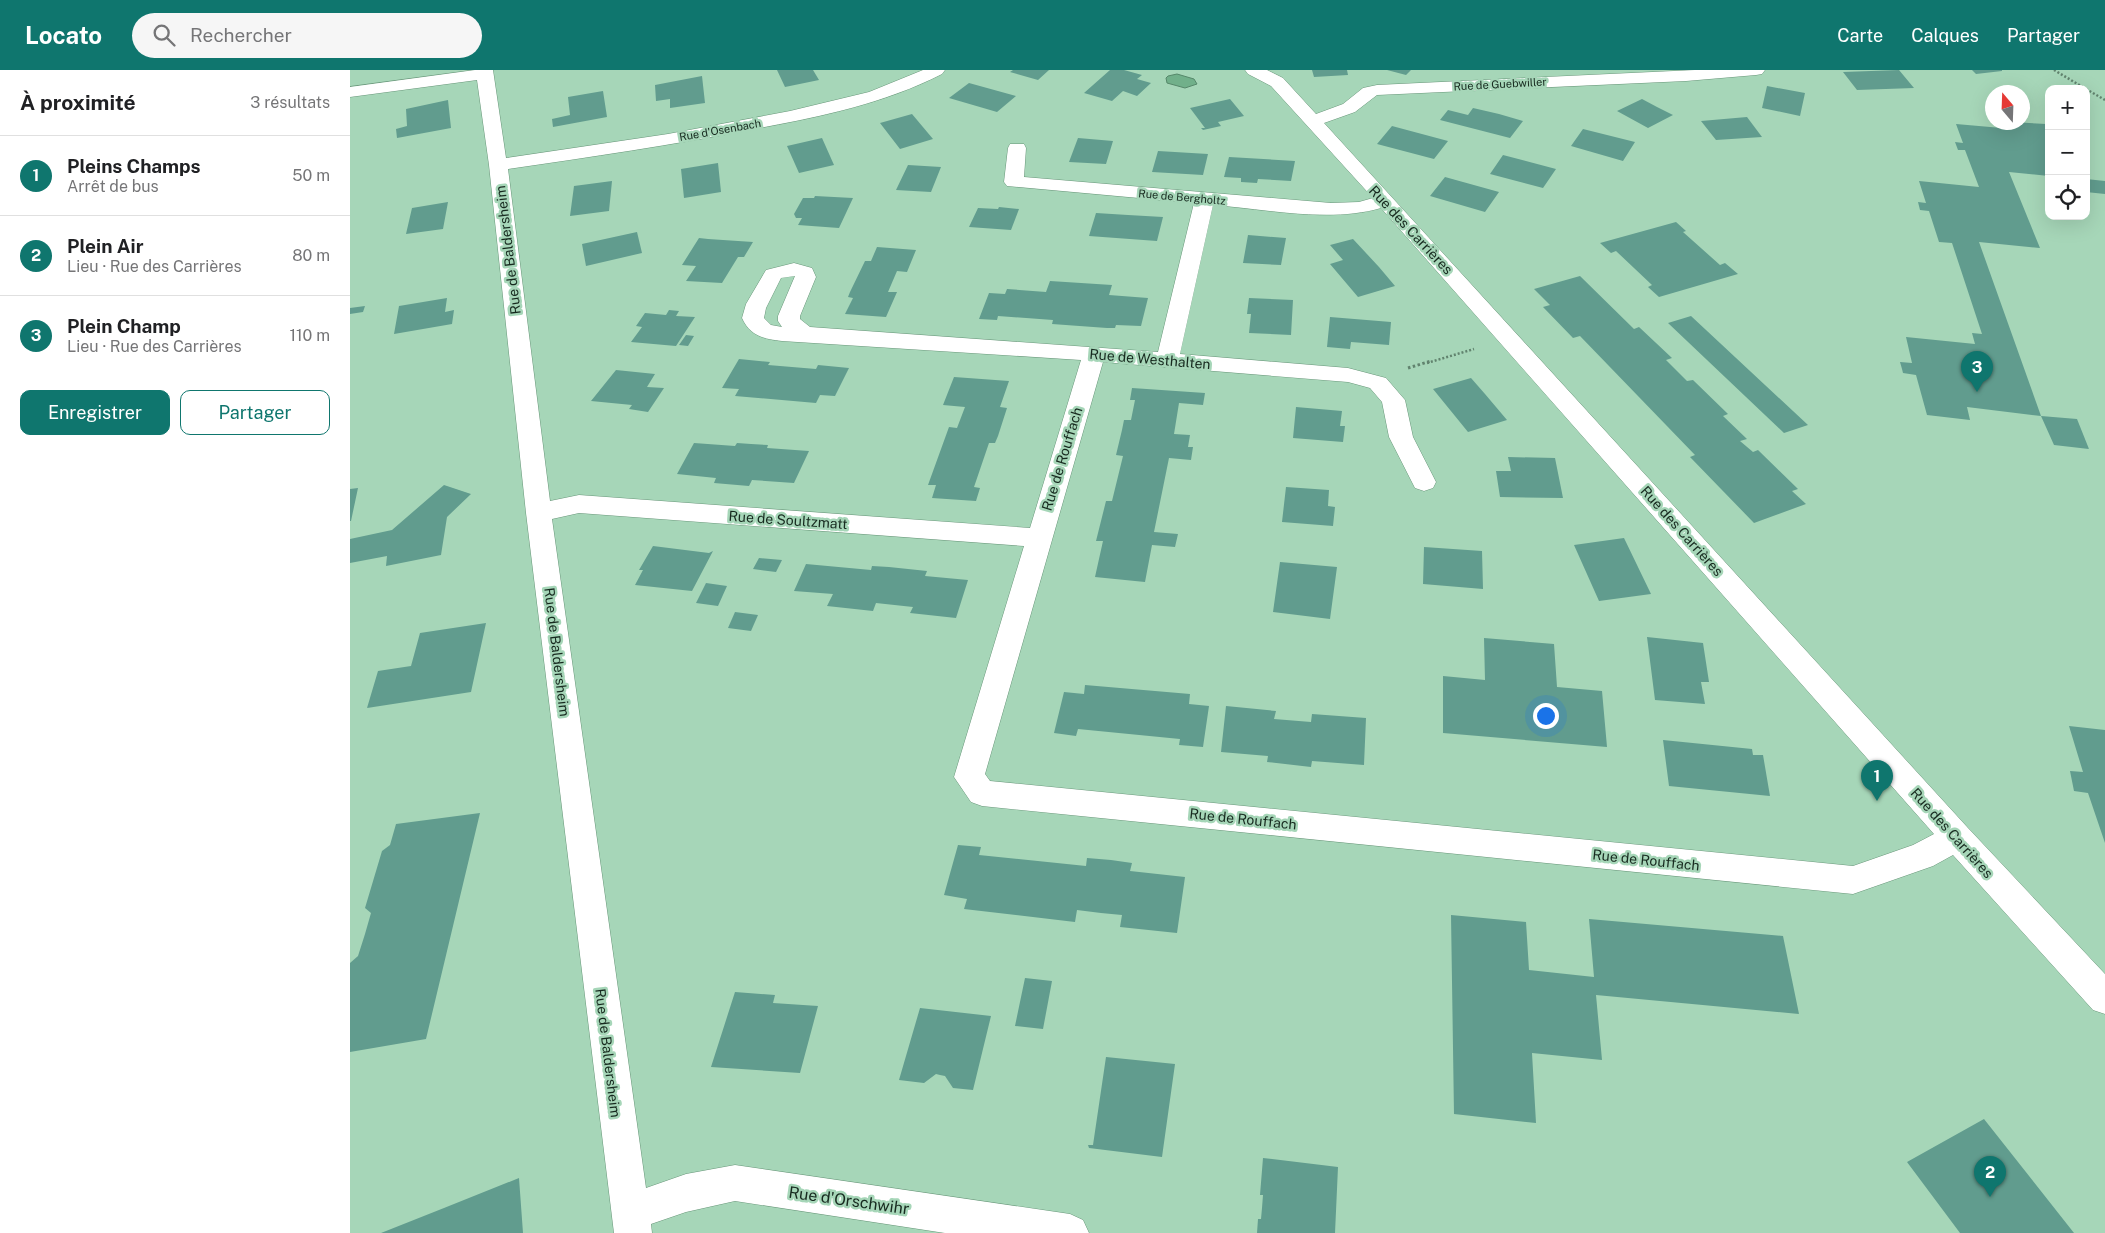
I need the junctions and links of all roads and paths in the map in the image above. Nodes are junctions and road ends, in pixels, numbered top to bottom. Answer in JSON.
{"nodes":[{"id":1,"x":936,"y":70,"type":"edge"},
{"id":2,"x":1254,"y":70,"type":"edge"},
{"id":3,"x":1756,"y":70,"type":"edge"},
{"id":4,"x":2054,"y":70,"type":"edge"},
{"id":5,"x":484,"y":72,"type":"edge"},
{"id":6,"x":2079,"y":85,"type":"edge"},
{"id":7,"x":2090,"y":91,"type":"edge"},
{"id":8,"x":350,"y":92,"type":"edge"},
{"id":9,"x":2105,"y":100,"type":"edge"},
{"id":10,"x":1312,"y":121,"type":"junction"},
{"id":11,"x":1017,"y":148,"type":"dead end"},
{"id":12,"x":498,"y":165,"type":"junction"},
{"id":13,"x":1205,"y":199,"type":"junction"},
{"id":14,"x":1384,"y":200,"type":"junction"},
{"id":15,"x":810,"y":334,"type":"dead end"},
{"id":16,"x":1510,"y":339,"type":"junction"},
{"id":17,"x":1094,"y":354,"type":"junction"},
{"id":18,"x":1167,"y":360,"type":"junction"},
{"id":19,"x":1378,"y":382,"type":"junction"},
{"id":20,"x":1424,"y":482,"type":"dead end"},
{"id":21,"x":539,"y":513,"type":"junction"},
{"id":22,"x":1038,"y":538,"type":"junction"},
{"id":23,"x":1957,"y":838,"type":"junction"},
{"id":24,"x":2105,"y":998,"type":"edge"},
{"id":25,"x":631,"y":1222,"type":"edge"},
{"id":26,"x":1070,"y":1233,"type":"edge"}],
"edges":[{"from":1,"to":12,"type":"street","name":"Rue d'Osenbach"},
{"from":2,"to":10,"type":"street","name":"Rue des Carrières"},
{"from":3,"to":10,"type":"street","name":"Rue de Guebwiller"},
{"from":4,"to":6,"type":"path"},
{"from":5,"to":8,"type":"street"},
{"from":5,"to":12,"type":"street","name":"Rue de Baldersheim"},
{"from":7,"to":9,"type":"path"},
{"from":10,"to":14,"type":"street","name":"Rue des Carrières"},
{"from":11,"to":13,"type":"street","name":"Rue de Bergholtz"},
{"from":12,"to":21,"type":"street","name":"Rue de Baldersheim"},
{"from":13,"to":14,"type":"street","name":"Rue de Bergholtz"},
{"from":13,"to":18,"type":"street"},
{"from":14,"to":16,"type":"street","name":"Rue des Carrières"},
{"from":15,"to":17,"type":"street","name":"Rue de Westhalten"},
{"from":16,"to":19,"type":"path"},
{"from":16,"to":23,"type":"street","name":"Rue des Carrières"},
{"from":17,"to":18,"type":"street","name":"Rue de Westhalten"},
{"from":17,"to":22,"type":"street","name":"Rue de Rouffach"},
{"from":18,"to":19,"type":"street","name":"Rue de Westhalten"},
{"from":19,"to":20,"type":"street"},
{"from":21,"to":22,"type":"street","name":"Rue de Soultzmatt"},
{"from":21,"to":25,"type":"street","name":"Rue de Baldersheim"},
{"from":22,"to":23,"type":"street","name":"Rue de Rouffach"},
{"from":23,"to":24,"type":"street","name":"Rue des Carrières"},
{"from":25,"to":26,"type":"street","name":"Rue d'Orschwihr"}]}
